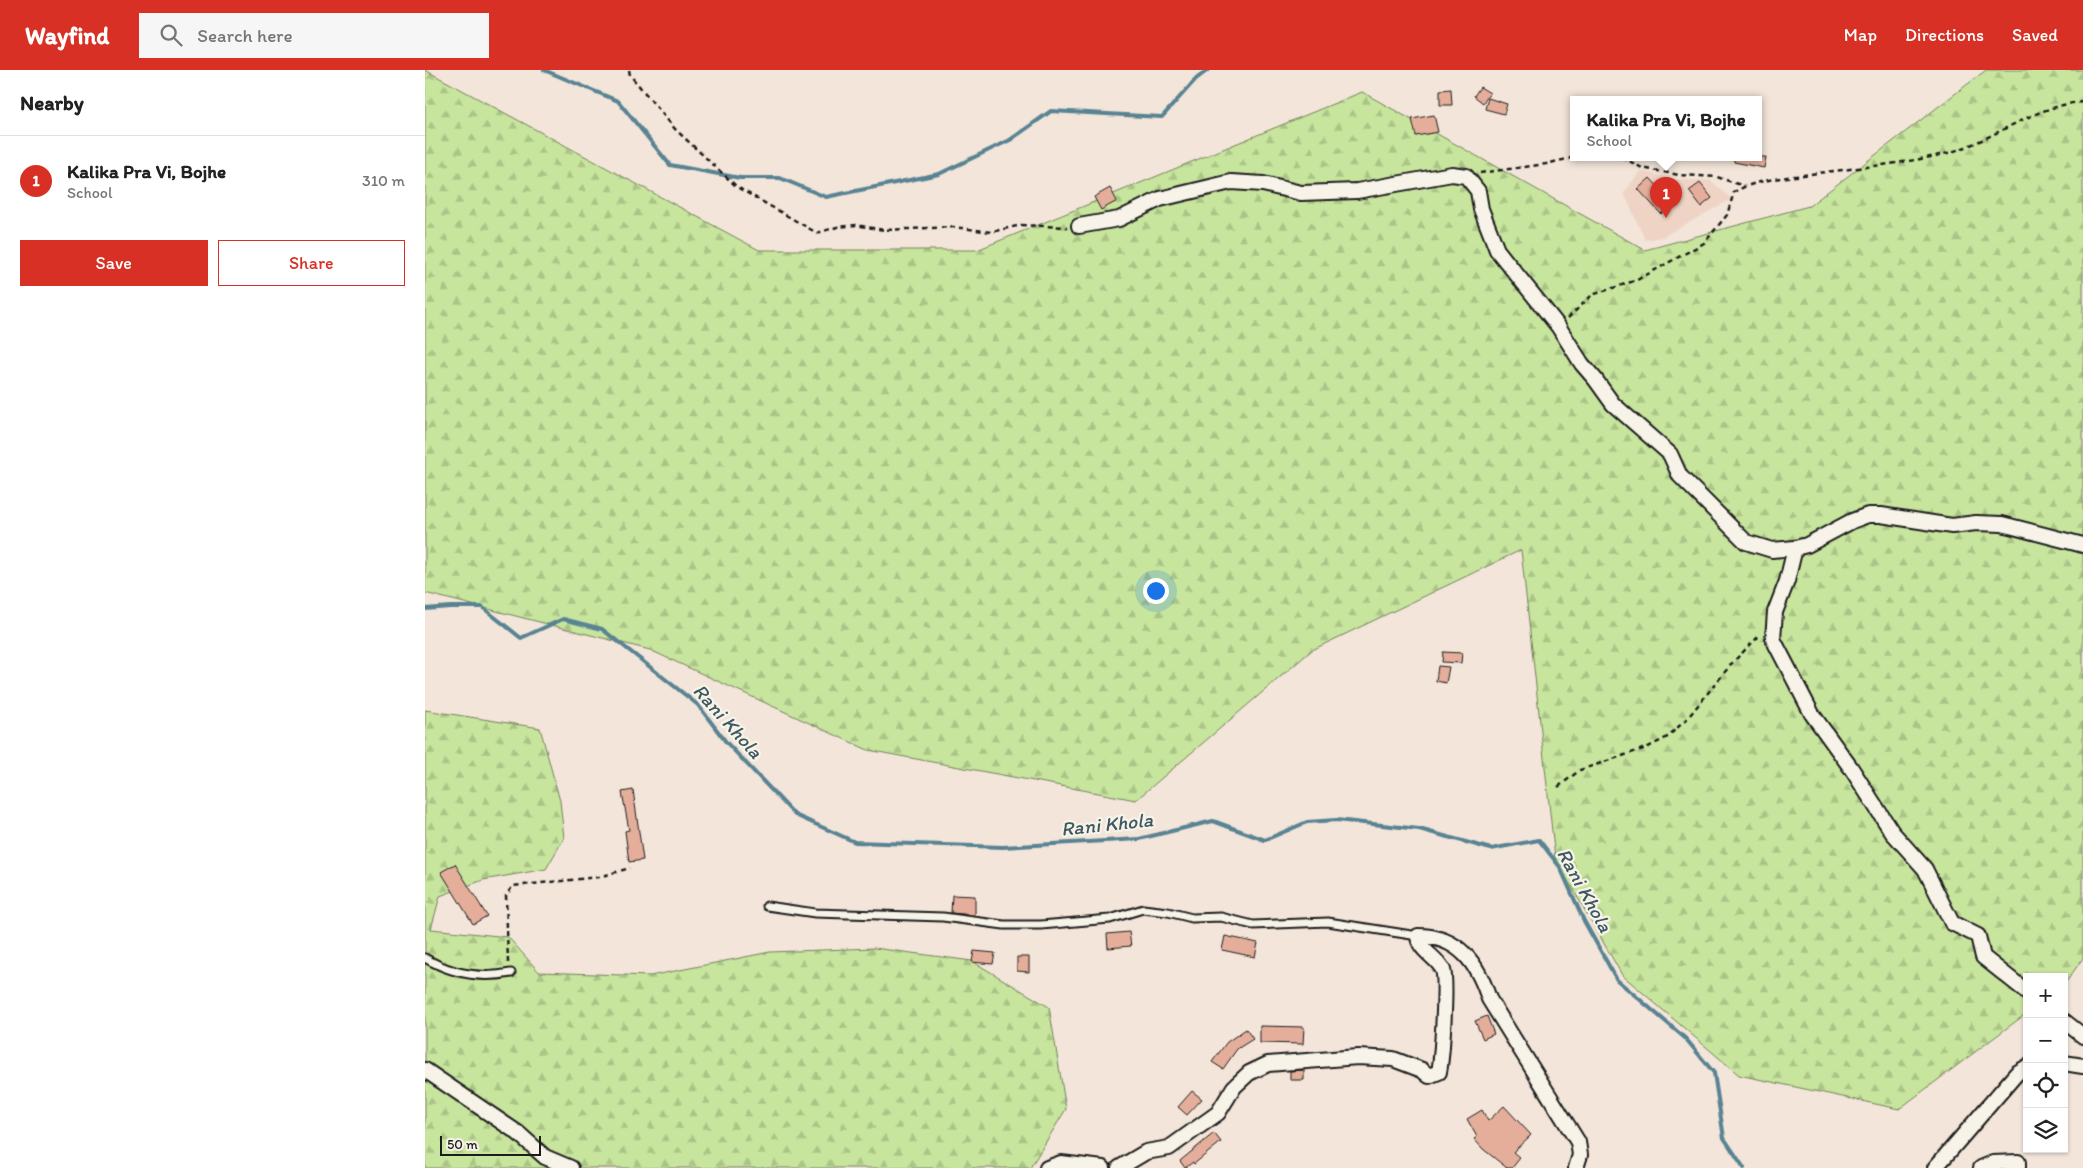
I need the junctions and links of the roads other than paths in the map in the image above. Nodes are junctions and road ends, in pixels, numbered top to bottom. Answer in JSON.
{"nodes":[{"id":1,"x":1079,"y":226,"type":"road end"},
{"id":2,"x":2083,"y":545,"type":"edge"},
{"id":3,"x":1795,"y":548,"type":"junction"},
{"id":4,"x":767,"y":906,"type":"dead end"},
{"id":5,"x":1418,"y":936,"type":"junction"},
{"id":6,"x":425,"y":958,"type":"edge"},
{"id":7,"x":511,"y":973,"type":"road end"},
{"id":8,"x":2023,"y":989,"type":"edge"},
{"id":9,"x":2068,"y":1024,"type":"edge"},
{"id":10,"x":2083,"y":1036,"type":"edge"},
{"id":11,"x":2068,"y":1064,"type":"edge"},
{"id":12,"x":2083,"y":1066,"type":"edge"},
{"id":13,"x":425,"y":1070,"type":"edge"},
{"id":14,"x":2023,"y":1070,"type":"edge"},
{"id":15,"x":571,"y":1168,"type":"edge"},
{"id":16,"x":1047,"y":1168,"type":"edge"},
{"id":17,"x":1103,"y":1168,"type":"edge"},
{"id":18,"x":1119,"y":1168,"type":"edge"},
{"id":19,"x":1576,"y":1168,"type":"edge"},
{"id":20,"x":1935,"y":1168,"type":"edge"},
{"id":21,"x":1981,"y":1168,"type":"edge"},
{"id":22,"x":2018,"y":1168,"type":"edge"}],
"edges":[{"from":1,"to":3,"type":"street"},
{"from":2,"to":3,"type":"street"},
{"from":3,"to":8,"type":"street"},
{"from":4,"to":5,"type":"lane"},
{"from":5,"to":18,"type":"street"},
{"from":5,"to":19,"type":"street"},
{"from":6,"to":7,"type":"lane"},
{"from":9,"to":10,"type":"street"},
{"from":11,"to":12,"type":"street"},
{"from":13,"to":15,"type":"street"},
{"from":14,"to":20,"type":"street"},
{"from":16,"to":17,"type":"street"},
{"from":21,"to":22,"type":"street"}]}
